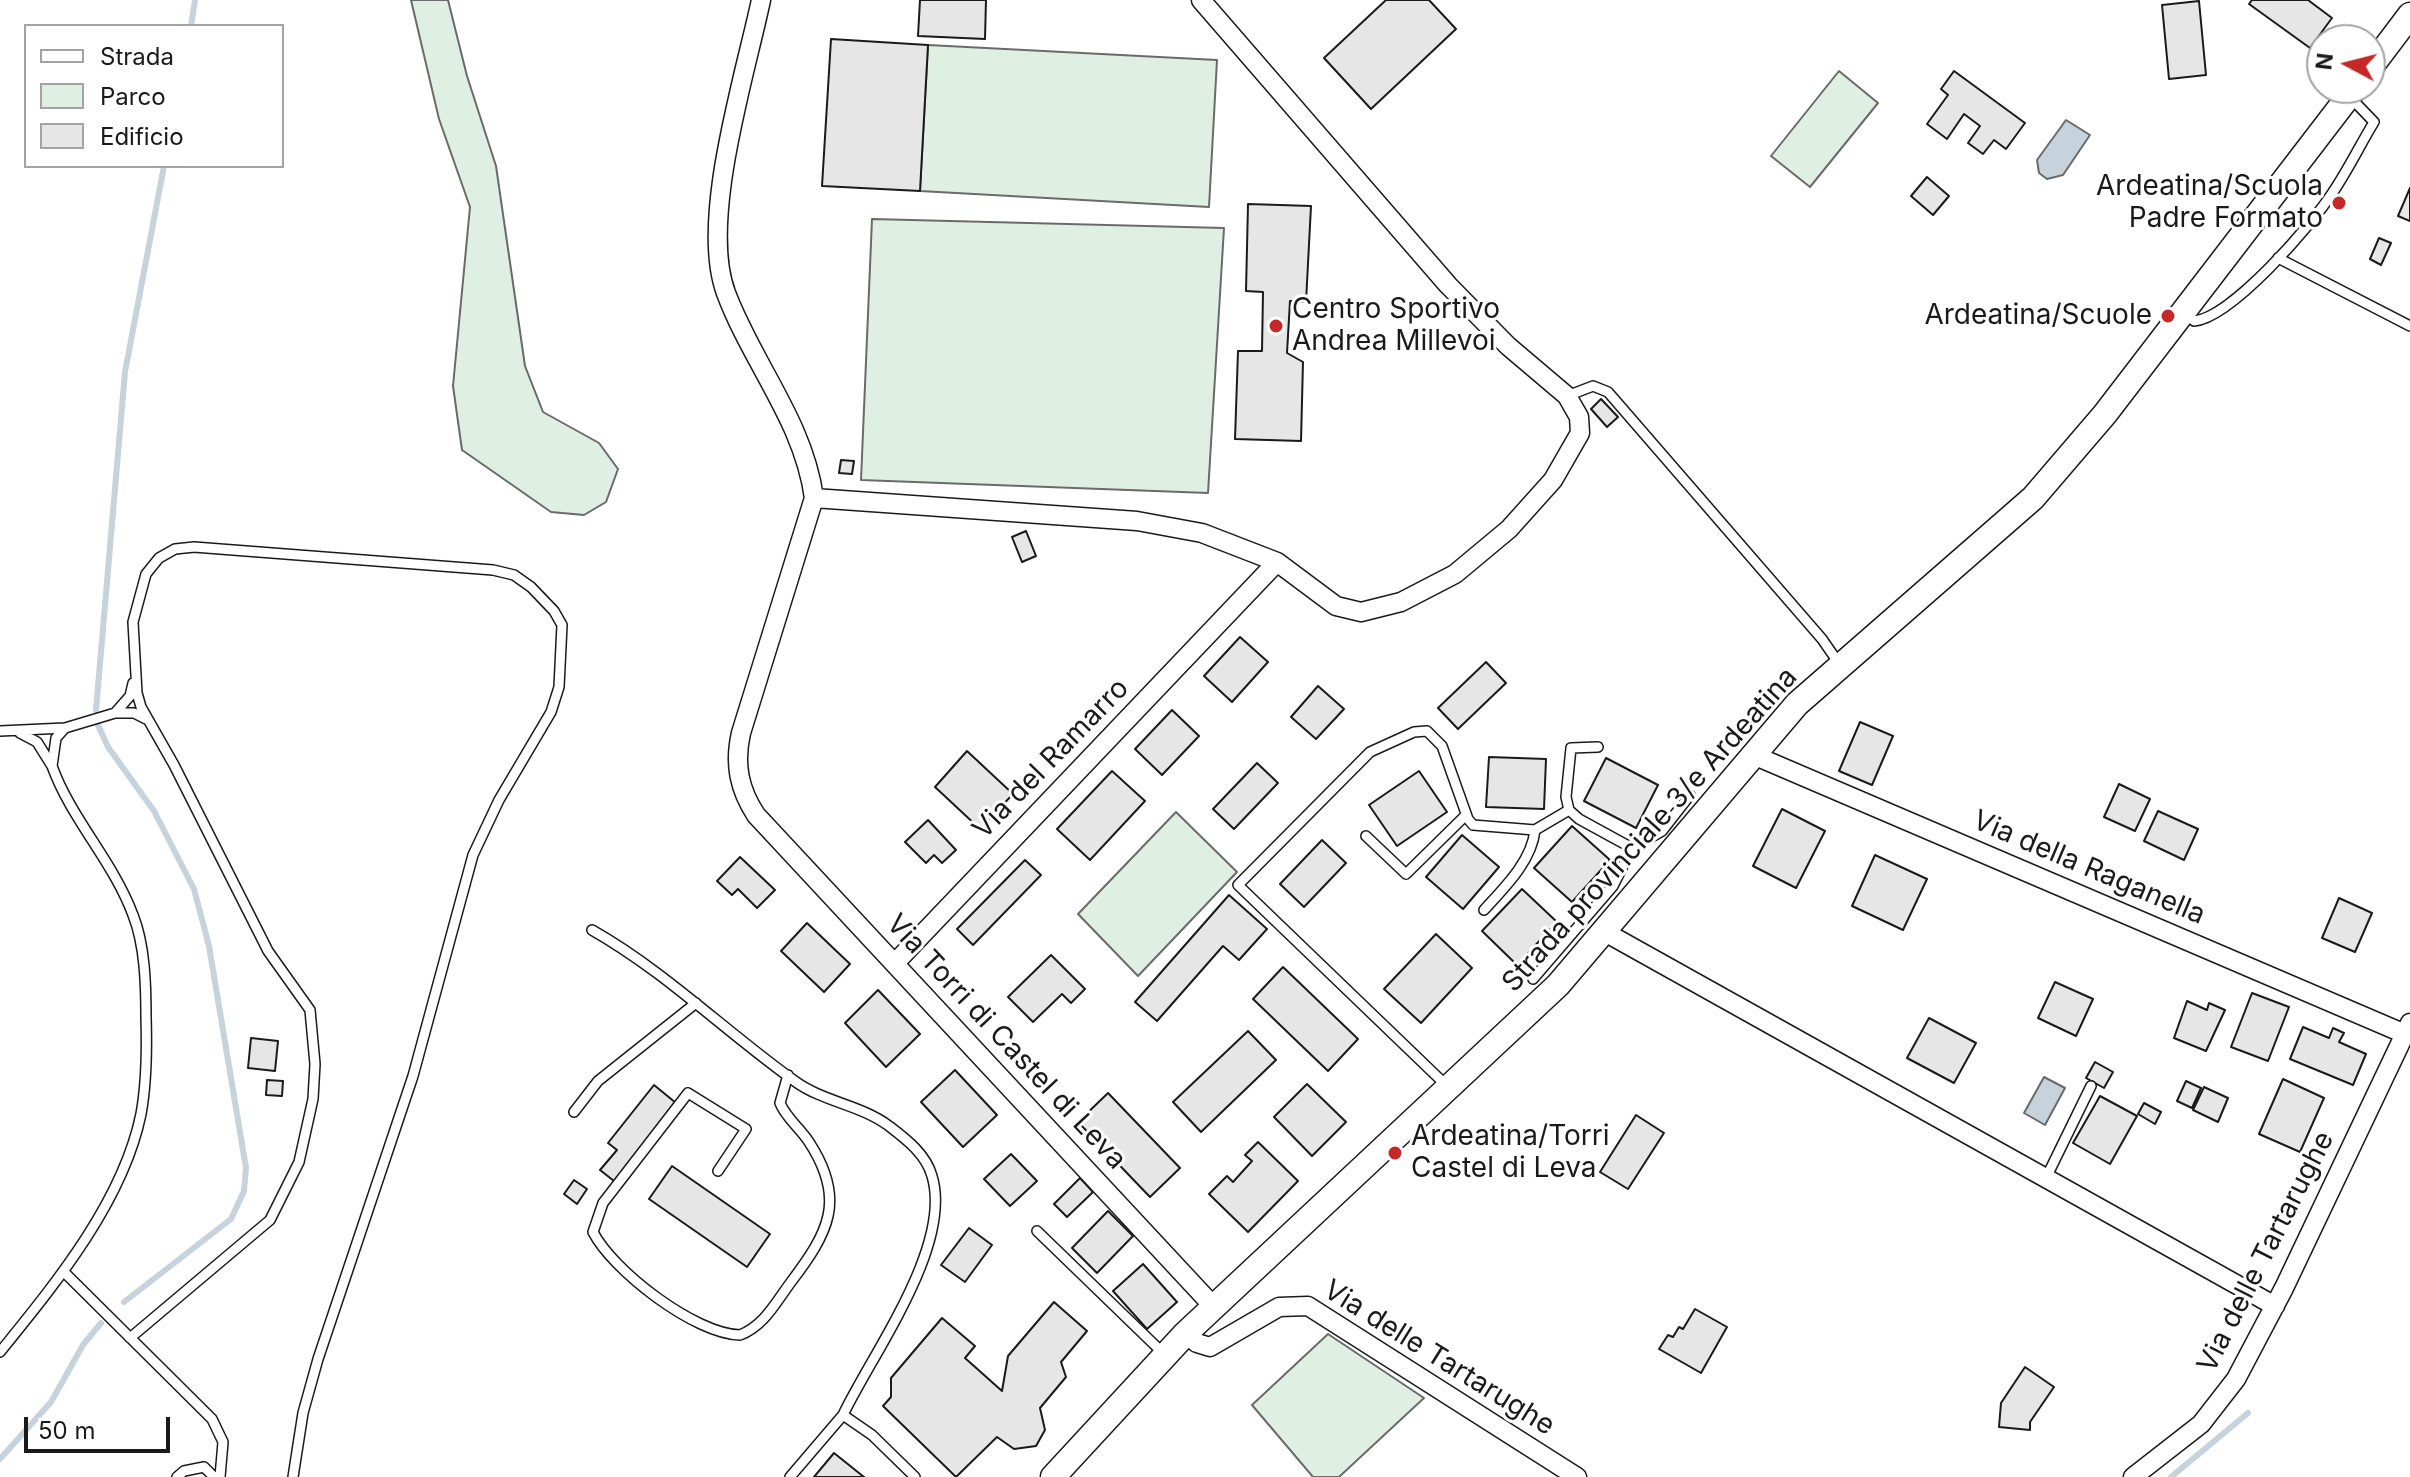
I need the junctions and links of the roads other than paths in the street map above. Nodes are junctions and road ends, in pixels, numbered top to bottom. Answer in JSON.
{"nodes":[{"id":1,"x":761,"y":0,"type":"edge"},
{"id":2,"x":1201,"y":0,"type":"edge"},
{"id":3,"x":2410,"y":15,"type":"edge"},
{"id":4,"x":2386,"y":47,"type":"edge"},
{"id":5,"x":2343,"y":104,"type":"edge"},
{"id":6,"x":2361,"y":104,"type":"edge"},
{"id":7,"x":2278,"y":258,"type":"junction"},
{"id":8,"x":2184,"y":312,"type":"junction"},
{"id":9,"x":2410,"y":326,"type":"edge"},
{"id":10,"x":1567,"y":396,"type":"junction"},
{"id":11,"x":814,"y":498,"type":"junction"},
{"id":12,"x":1277,"y":562,"type":"junction"},
{"id":13,"x":1840,"y":665,"type":"junction"},
{"id":14,"x":135,"y":669,"type":"junction"},
{"id":15,"x":115,"y":713,"type":"junction"},
{"id":16,"x":148,"y":721,"type":"junction"},
{"id":17,"x":65,"y":728,"type":"junction"},
{"id":18,"x":0,"y":731,"type":"edge"},
{"id":19,"x":16,"y":733,"type":"junction"},
{"id":20,"x":1598,"y":747,"type":"dead end"},
{"id":21,"x":1751,"y":754,"type":"junction"},
{"id":22,"x":52,"y":766,"type":"junction"},
{"id":23,"x":1690,"y":795,"type":"dead end"},
{"id":24,"x":1569,"y":810,"type":"junction"},
{"id":25,"x":1466,"y":815,"type":"junction"},
{"id":26,"x":1535,"y":830,"type":"junction"},
{"id":27,"x":1366,"y":836,"type":"dead end"},
{"id":28,"x":1632,"y":848,"type":"junction"},
{"id":29,"x":1484,"y":910,"type":"dead end"},
{"id":30,"x":592,"y":930,"type":"dead end"},
{"id":31,"x":1603,"y":931,"type":"junction"},
{"id":32,"x":895,"y":963,"type":"junction"},
{"id":33,"x":1533,"y":979,"type":"dead end"},
{"id":34,"x":696,"y":1003,"type":"junction"},
{"id":35,"x":2407,"y":1028,"type":"edge"},
{"id":36,"x":788,"y":1075,"type":"junction"},
{"id":37,"x":2091,"y":1086,"type":"dead end"},
{"id":38,"x":1448,"y":1087,"type":"junction"},
{"id":39,"x":574,"y":1112,"type":"dead end"},
{"id":40,"x":718,"y":1171,"type":"dead end"},
{"id":41,"x":2046,"y":1178,"type":"junction"},
{"id":42,"x":1037,"y":1231,"type":"dead end"},
{"id":43,"x":65,"y":1273,"type":"junction"},
{"id":44,"x":2275,"y":1306,"type":"junction"},
{"id":45,"x":1214,"y":1307,"type":"junction"},
{"id":46,"x":1186,"y":1333,"type":"junction"},
{"id":47,"x":130,"y":1338,"type":"junction"},
{"id":48,"x":0,"y":1352,"type":"edge"},
{"id":49,"x":1164,"y":1354,"type":"junction"},
{"id":50,"x":843,"y":1415,"type":"junction"},
{"id":51,"x":183,"y":1475,"type":"edge"},
{"id":52,"x":214,"y":1477,"type":"edge"},
{"id":53,"x":220,"y":1477,"type":"edge"},
{"id":54,"x":293,"y":1477,"type":"edge"},
{"id":55,"x":790,"y":1477,"type":"edge"},
{"id":56,"x":915,"y":1477,"type":"edge"},
{"id":57,"x":1053,"y":1477,"type":"edge"},
{"id":58,"x":1577,"y":1477,"type":"edge"},
{"id":59,"x":2133,"y":1477,"type":"edge"}],
"edges":[{"from":1,"to":11,"type":"street"},
{"from":2,"to":10,"type":"street"},
{"from":3,"to":4,"type":"main road"},
{"from":5,"to":8,"type":"main road","name":"Strada provinciale 3/e Ardeatina"},
{"from":6,"to":7,"type":"lane"},
{"from":7,"to":8,"type":"lane"},
{"from":7,"to":9,"type":"lane"},
{"from":8,"to":13,"type":"main road","name":"Strada provinciale 3/e Ardeatina"},
{"from":10,"to":12,"type":"street"},
{"from":10,"to":13,"type":"lane"},
{"from":11,"to":12,"type":"street"},
{"from":11,"to":32,"type":"street","name":"Via Torri di Castel di Leva"},
{"from":12,"to":32,"type":"street","name":"Via del Ramarro"},
{"from":13,"to":21,"type":"main road","name":"Strada provinciale 3/e Ardeatina"},
{"from":14,"to":15,"type":"lane"},
{"from":14,"to":16,"type":"lane"},
{"from":14,"to":54,"type":"lane"},
{"from":15,"to":16,"type":"lane"},
{"from":15,"to":17,"type":"lane"},
{"from":16,"to":47,"type":"lane"},
{"from":17,"to":19,"type":"lane"},
{"from":17,"to":22,"type":"lane"},
{"from":18,"to":19,"type":"lane"},
{"from":19,"to":22,"type":"lane"},
{"from":20,"to":24,"type":"lane"},
{"from":21,"to":31,"type":"main road","name":"Strada provinciale 3/e Ardeatina"},
{"from":21,"to":35,"type":"street","name":"Via della Raganella"},
{"from":22,"to":43,"type":"lane"},
{"from":23,"to":28,"type":"lane"},
{"from":24,"to":26,"type":"lane"},
{"from":24,"to":28,"type":"lane"},
{"from":25,"to":26,"type":"lane"},
{"from":25,"to":27,"type":"lane"},
{"from":25,"to":38,"type":"lane"},
{"from":26,"to":29,"type":"lane"},
{"from":28,"to":33,"type":"lane"},
{"from":30,"to":34,"type":"lane"},
{"from":31,"to":38,"type":"main road","name":"Strada provinciale 3/e Ardeatina"},
{"from":31,"to":41,"type":"street"},
{"from":32,"to":45,"type":"street","name":"Via Torri di Castel di Leva"},
{"from":34,"to":36,"type":"lane"},
{"from":34,"to":39,"type":"lane"},
{"from":35,"to":44,"type":"street","name":"Via delle Tartarughe"},
{"from":36,"to":40,"type":"lane"},
{"from":36,"to":50,"type":"lane"},
{"from":37,"to":41,"type":"lane"},
{"from":38,"to":45,"type":"main road","name":"Strada provinciale 3/e Ardeatina"},
{"from":41,"to":44,"type":"street"},
{"from":42,"to":49,"type":"lane"},
{"from":43,"to":47,"type":"lane"},
{"from":43,"to":48,"type":"lane"},
{"from":44,"to":59,"type":"street","name":"Via delle Tartarughe"},
{"from":45,"to":46,"type":"main road","name":"Strada provinciale 3/e Ardeatina"},
{"from":46,"to":49,"type":"main road","name":"Strada provinciale 3/e Ardeatina"},
{"from":46,"to":58,"type":"street","name":"Via delle Tartarughe"},
{"from":47,"to":53,"type":"lane"},
{"from":49,"to":57,"type":"main road","name":"Strada provinciale 3/e Ardeatina"},
{"from":50,"to":55,"type":"lane"},
{"from":50,"to":56,"type":"lane"},
{"from":51,"to":52,"type":"lane"}]}
